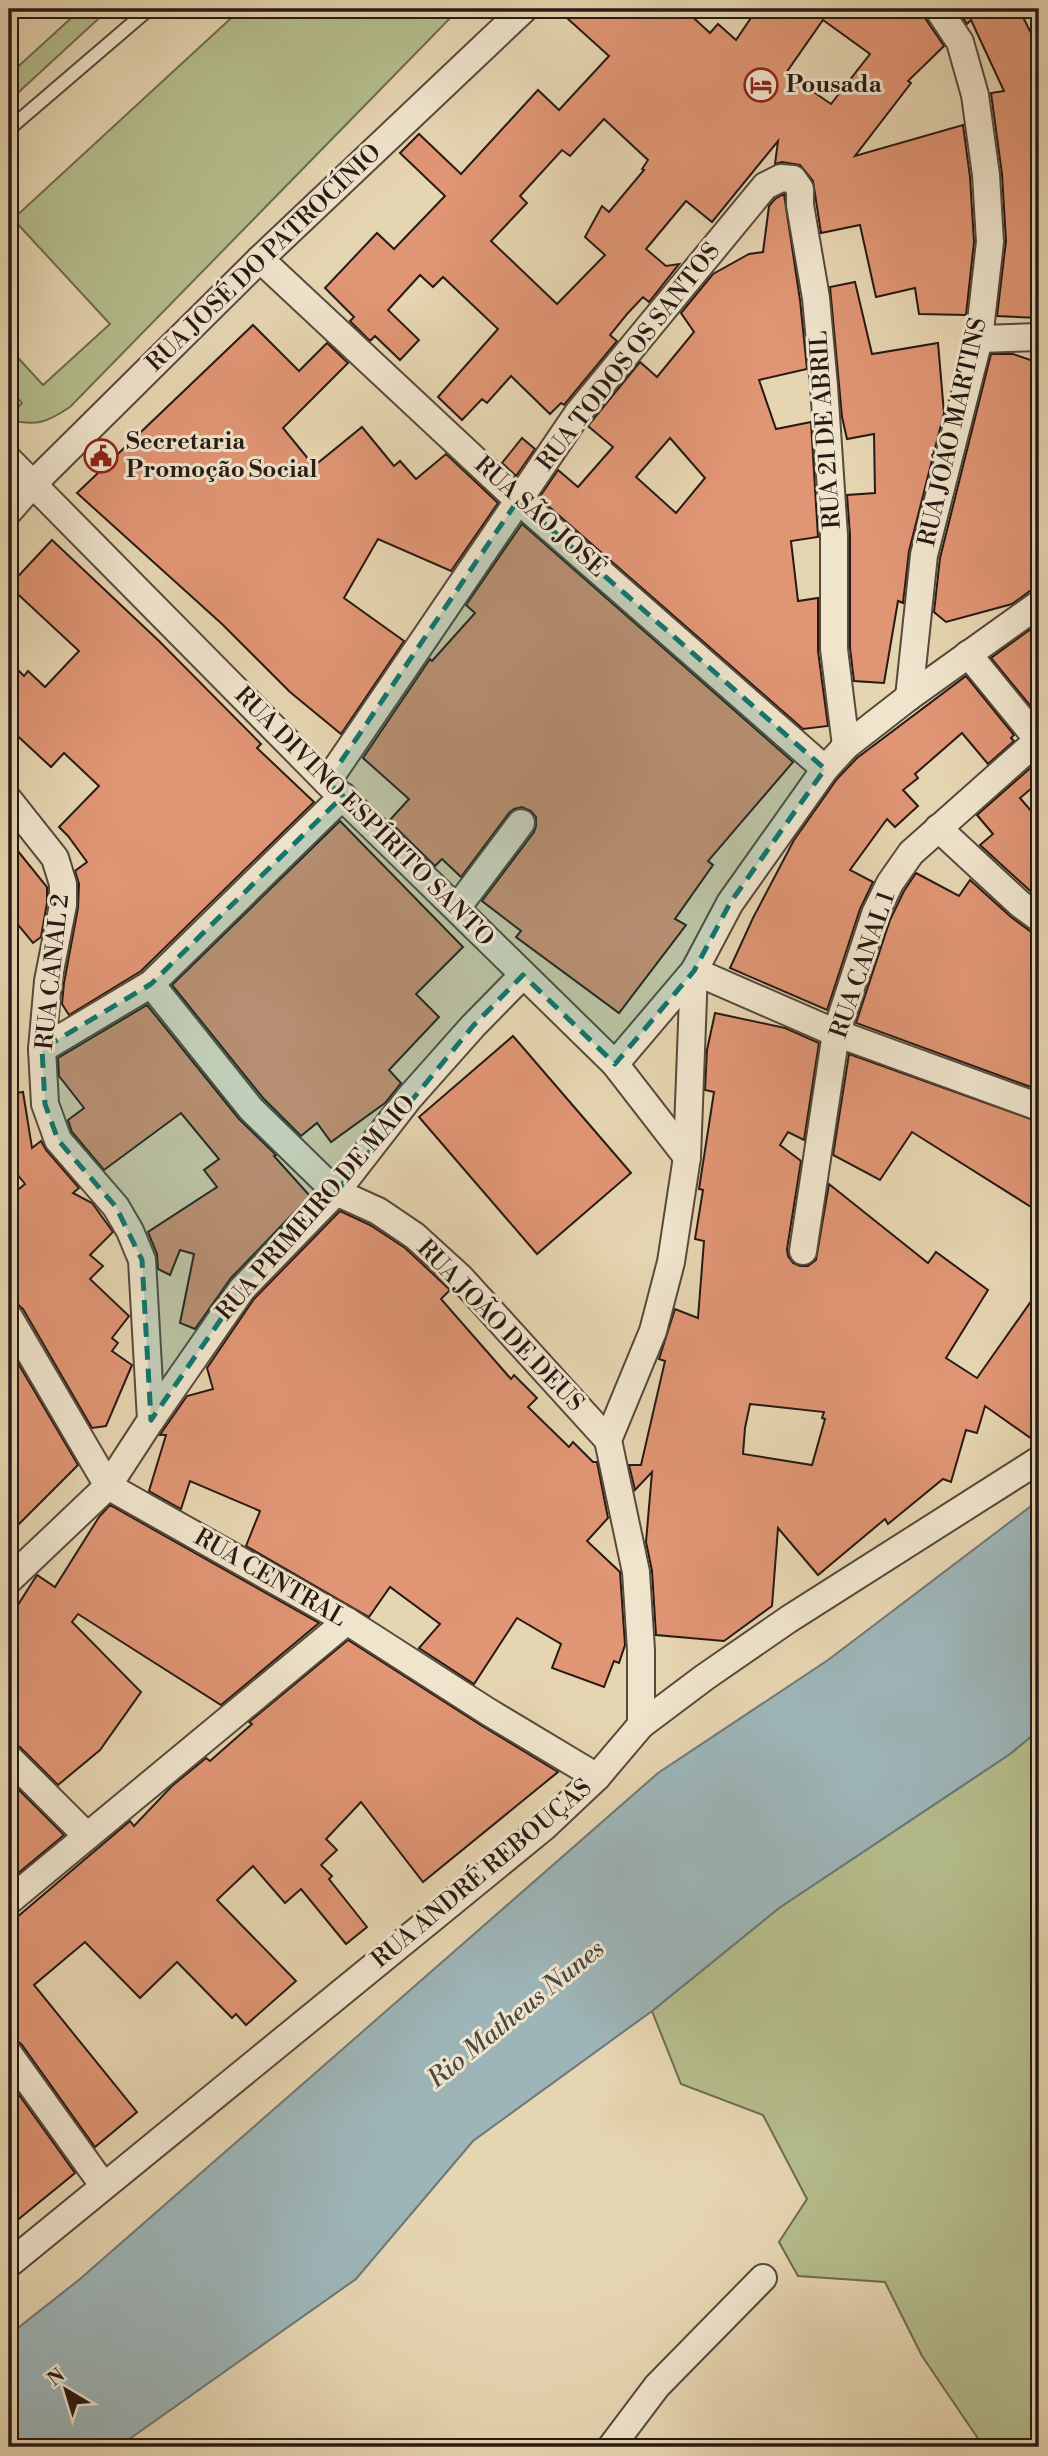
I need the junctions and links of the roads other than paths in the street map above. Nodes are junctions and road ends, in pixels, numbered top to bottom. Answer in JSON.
{"nodes":[{"id":1,"x":149,"y":9,"type":"edge"},
{"id":2,"x":524,"y":9,"type":"edge"},
{"id":3,"x":938,"y":9,"type":"edge"},
{"id":4,"x":9,"y":129,"type":"edge"},
{"id":5,"x":746,"y":212,"type":"joint"},
{"id":6,"x":260,"y":259,"type":"junction"},
{"id":7,"x":1039,"y":337,"type":"edge"},
{"id":8,"x":979,"y":339,"type":"junction"},
{"id":9,"x":9,"y":460,"type":"edge"},
{"id":10,"x":33,"y":484,"type":"junction"},
{"id":11,"x":518,"y":500,"type":"junction"},
{"id":12,"x":9,"y":511,"type":"edge"},
{"id":13,"x":1039,"y":604,"type":"edge"},
{"id":14,"x":968,"y":654,"type":"junction"},
{"id":15,"x":909,"y":697,"type":"junction"},
{"id":16,"x":1038,"y":740,"type":"edge"},
{"id":17,"x":846,"y":746,"type":"junction"},
{"id":18,"x":825,"y":769,"type":"junction"},
{"id":19,"x":335,"y":789,"type":"junction"},
{"id":20,"x":9,"y":800,"type":"edge"},
{"id":21,"x":521,"y":823,"type":"dead end"},
{"id":22,"x":937,"y":828,"type":"junction"},
{"id":23,"x":457,"y":908,"type":"junction"},
{"id":24,"x":1039,"y":918,"type":"edge"},
{"id":25,"x":694,"y":971,"type":"junction"},
{"id":26,"x":523,"y":975,"type":"junction"},
{"id":27,"x":151,"y":984,"type":"junction"},
{"id":28,"x":836,"y":1033,"type":"junction"},
{"id":29,"x":42,"y":1049,"type":"junction"},
{"id":30,"x":615,"y":1064,"type":"junction"},
{"id":31,"x":1039,"y":1107,"type":"edge"},
{"id":32,"x":687,"y":1157,"type":"junction"},
{"id":33,"x":336,"y":1192,"type":"junction"},
{"id":34,"x":803,"y":1251,"type":"dead end"},
{"id":35,"x":9,"y":1317,"type":"edge"},
{"id":36,"x":151,"y":1420,"type":"junction"},
{"id":37,"x":608,"y":1440,"type":"junction"},
{"id":38,"x":1039,"y":1460,"type":"edge"},
{"id":39,"x":108,"y":1486,"type":"junction"},
{"id":40,"x":9,"y":1580,"type":"edge"},
{"id":41,"x":347,"y":1621,"type":"junction"},
{"id":42,"x":641,"y":1725,"type":"junction"},
{"id":43,"x":9,"y":1758,"type":"edge"},
{"id":44,"x":597,"y":1777,"type":"junction"},
{"id":45,"x":87,"y":1836,"type":"junction"},
{"id":46,"x":9,"y":1901,"type":"edge"},
{"id":47,"x":9,"y":2054,"type":"edge"},
{"id":48,"x":103,"y":2185,"type":"junction"},
{"id":49,"x":9,"y":2264,"type":"edge"},
{"id":50,"x":763,"y":2278,"type":"dead end"},
{"id":51,"x":611,"y":2447,"type":"edge"}],
"edges":[{"from":1,"to":4,"type":"lane"},
{"from":2,"to":6,"type":"street","name":"RUA JOSÉ DO PATROCÍNIO"},
{"from":3,"to":8,"type":"street","name":"RUA JOÃO MARTINS"},
{"from":5,"to":11,"type":"street","name":"RUA TODOS OS SANTOS"},
{"from":5,"to":17,"type":"street","name":"RUA 21 DE ABRIL"},
{"from":6,"to":10,"type":"street","name":"RUA JOSÉ DO PATROCÍNIO"},
{"from":6,"to":11,"type":"street","name":"RUA SÃO JOSÉ"},
{"from":7,"to":8,"type":"street"},
{"from":8,"to":15,"type":"street","name":"RUA JOÃO MARTINS"},
{"from":9,"to":10,"type":"street","name":"RUA DIVINO ESPÍRITO SANTO"},
{"from":10,"to":12,"type":"street","name":"RUA JOSÉ DO PATROCÍNIO"},
{"from":10,"to":19,"type":"street","name":"RUA DIVINO ESPÍRITO SANTO"},
{"from":11,"to":18,"type":"street","name":"RUA SÃO JOSÉ"},
{"from":11,"to":19,"type":"street","name":"RUA TODOS OS SANTOS"},
{"from":13,"to":14,"type":"street"},
{"from":14,"to":15,"type":"street"},
{"from":14,"to":16,"type":"street"},
{"from":15,"to":17,"type":"street"},
{"from":16,"to":22,"type":"street","name":"RUA CANAL 1"},
{"from":17,"to":18,"type":"street"},
{"from":18,"to":25,"type":"street"},
{"from":19,"to":23,"type":"street","name":"RUA DIVINO ESPÍRITO SANTO"},
{"from":19,"to":27,"type":"street","name":"RUA TODOS OS SANTOS"},
{"from":20,"to":29,"type":"street","name":"RUA CANAL 2"},
{"from":21,"to":23,"type":"street"},
{"from":22,"to":24,"type":"street"},
{"from":22,"to":28,"type":"street","name":"RUA CANAL 1"},
{"from":23,"to":26,"type":"street","name":"RUA DIVINO ESPÍRITO SANTO"},
{"from":25,"to":28,"type":"street"},
{"from":25,"to":30,"type":"street"},
{"from":25,"to":32,"type":"street"},
{"from":26,"to":30,"type":"street","name":"RUA DIVINO ESPÍRITO SANTO"},
{"from":26,"to":33,"type":"street","name":"RUA PRIMEIRO DE MAIO"},
{"from":27,"to":29,"type":"street","name":"RUA TODOS OS SANTOS"},
{"from":27,"to":33,"type":"street","name":"RUA JOÃO DE DEUS"},
{"from":28,"to":31,"type":"street"},
{"from":28,"to":34,"type":"street","name":"RUA CANAL 1"},
{"from":29,"to":36,"type":"street","name":"RUA CANAL 2"},
{"from":30,"to":32,"type":"street","name":"RUA DIVINO ESPÍRITO SANTO"},
{"from":32,"to":37,"type":"street"},
{"from":33,"to":36,"type":"street","name":"RUA PRIMEIRO DE MAIO"},
{"from":33,"to":37,"type":"street","name":"RUA JOÃO DE DEUS"},
{"from":35,"to":39,"type":"street"},
{"from":36,"to":39,"type":"street"},
{"from":37,"to":42,"type":"street"},
{"from":38,"to":42,"type":"street","name":"RUA ANDRÉ REBOUÇAS"},
{"from":39,"to":40,"type":"street"},
{"from":39,"to":41,"type":"street","name":"RUA CENTRAL"},
{"from":41,"to":44,"type":"street","name":"RUA CENTRAL"},
{"from":41,"to":45,"type":"street"},
{"from":42,"to":44,"type":"street","name":"RUA ANDRÉ REBOUÇAS"},
{"from":43,"to":45,"type":"street"},
{"from":44,"to":48,"type":"street","name":"RUA ANDRÉ REBOUÇAS"},
{"from":45,"to":46,"type":"street"},
{"from":47,"to":48,"type":"street"},
{"from":48,"to":49,"type":"street","name":"RUA ANDRÉ REBOUÇAS"},
{"from":50,"to":51,"type":"street"}]}
